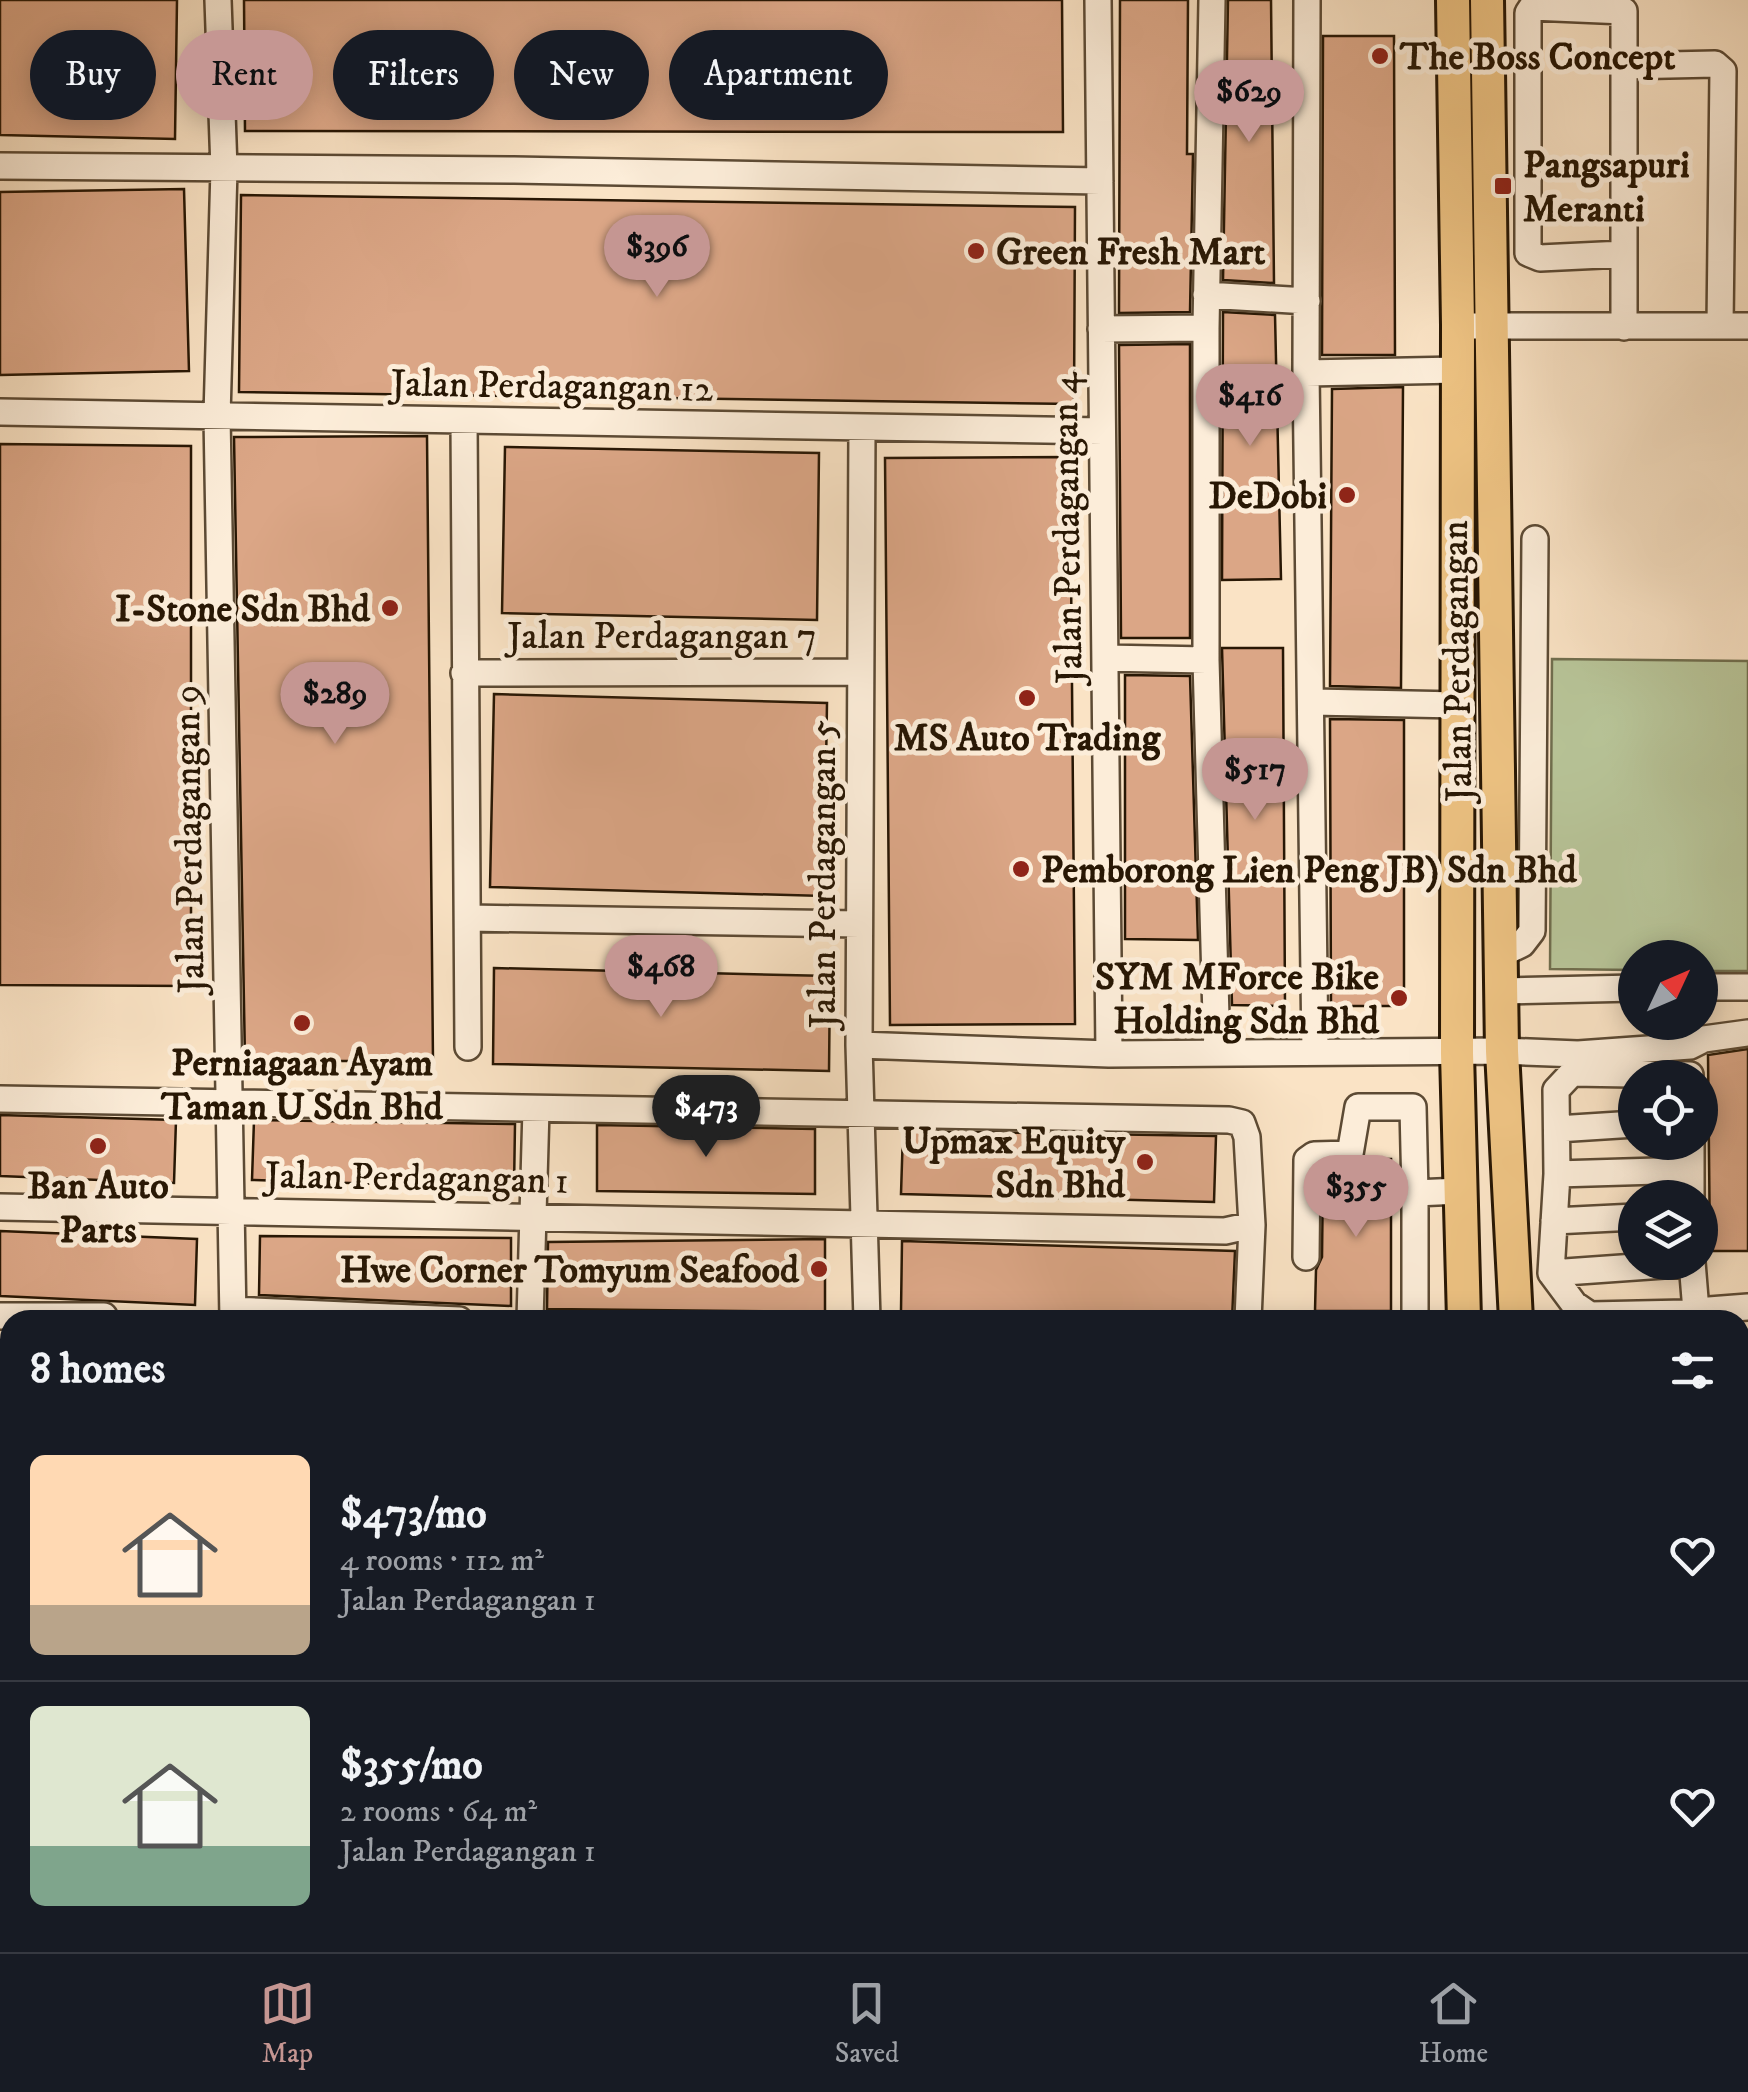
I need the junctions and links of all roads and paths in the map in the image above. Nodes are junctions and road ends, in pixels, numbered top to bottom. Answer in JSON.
{"nodes":[{"id":1,"x":218,"y":0,"type":"edge"},
{"id":2,"x":1098,"y":0,"type":"edge"},
{"id":3,"x":1212,"y":0,"type":"edge"},
{"id":4,"x":1307,"y":0,"type":"edge"},
{"id":5,"x":1453,"y":0,"type":"edge"},
{"id":6,"x":1487,"y":0,"type":"edge"},
{"id":7,"x":1622,"y":66,"type":"junction"},
{"id":8,"x":0,"y":166,"type":"edge"},
{"id":9,"x":224,"y":169,"type":"junction"},
{"id":10,"x":1100,"y":181,"type":"junction"},
{"id":11,"x":1624,"y":254,"type":"junction"},
{"id":12,"x":1206,"y":295,"type":"junction"},
{"id":13,"x":1307,"y":301,"type":"junction"},
{"id":14,"x":1474,"y":326,"type":"junction"},
{"id":15,"x":1720,"y":326,"type":"junction"},
{"id":16,"x":1748,"y":326,"type":"edge"},
{"id":17,"x":1624,"y":327,"type":"junction"},
{"id":18,"x":1101,"y":328,"type":"junction"},
{"id":19,"x":1206,"y":328,"type":"junction"},
{"id":20,"x":1458,"y":370,"type":"junction"},
{"id":21,"x":1306,"y":372,"type":"junction"},
{"id":22,"x":0,"y":412,"type":"edge"},
{"id":23,"x":217,"y":416,"type":"junction"},
{"id":24,"x":464,"y":420,"type":"junction"},
{"id":25,"x":862,"y":429,"type":"junction"},
{"id":26,"x":1102,"y":431,"type":"junction"},
{"id":27,"x":1535,"y":538,"type":"dead end"},
{"id":28,"x":1496,"y":647,"type":"junction"},
{"id":29,"x":1534,"y":650,"type":"junction"},
{"id":30,"x":1105,"y":658,"type":"junction"},
{"id":31,"x":1206,"y":660,"type":"junction"},
{"id":32,"x":859,"y":672,"type":"junction"},
{"id":33,"x":464,"y":673,"type":"junction"},
{"id":34,"x":1312,"y":702,"type":"junction"},
{"id":35,"x":1458,"y":704,"type":"junction"},
{"id":36,"x":468,"y":918,"type":"junction"},
{"id":37,"x":859,"y":924,"type":"junction"},
{"id":38,"x":1501,"y":954,"type":"junction"},
{"id":39,"x":1748,"y":986,"type":"edge"},
{"id":40,"x":1718,"y":987,"type":"edge"},
{"id":41,"x":1618,"y":988,"type":"edge"},
{"id":42,"x":1501,"y":991,"type":"junction"},
{"id":43,"x":1748,"y":1033,"type":"edge"},
{"id":44,"x":859,"y":1045,"type":"junction"},
{"id":45,"x":1690,"y":1046,"type":"junction"},
{"id":46,"x":468,"y":1047,"type":"dead end"},
{"id":47,"x":1502,"y":1051,"type":"junction"},
{"id":48,"x":1315,"y":1052,"type":"junction"},
{"id":49,"x":1216,"y":1053,"type":"junction"},
{"id":50,"x":1456,"y":1053,"type":"junction"},
{"id":51,"x":1110,"y":1054,"type":"junction"},
{"id":52,"x":1690,"y":1060,"type":"edge"},
{"id":53,"x":1618,"y":1074,"type":"edge"},
{"id":54,"x":0,"y":1099,"type":"edge"},
{"id":55,"x":231,"y":1101,"type":"junction"},
{"id":56,"x":536,"y":1108,"type":"junction"},
{"id":57,"x":863,"y":1114,"type":"junction"},
{"id":58,"x":1618,"y":1125,"type":"edge"},
{"id":59,"x":1556,"y":1129,"type":"junction"},
{"id":60,"x":1691,"y":1160,"type":"edge"},
{"id":61,"x":1691,"y":1170,"type":"junction"},
{"id":62,"x":1557,"y":1174,"type":"junction"},
{"id":63,"x":1691,"y":1180,"type":"edge"},
{"id":64,"x":1460,"y":1192,"type":"junction"},
{"id":65,"x":1416,"y":1193,"type":"junction"},
{"id":66,"x":0,"y":1207,"type":"edge"},
{"id":67,"x":230,"y":1211,"type":"junction"},
{"id":68,"x":533,"y":1217,"type":"junction"},
{"id":69,"x":1618,"y":1218,"type":"edge"},
{"id":70,"x":1554,"y":1220,"type":"junction"},
{"id":71,"x":864,"y":1224,"type":"junction"},
{"id":72,"x":1252,"y":1226,"type":"junction"},
{"id":73,"x":1306,"y":1256,"type":"dead end"},
{"id":74,"x":1618,"y":1268,"type":"edge"},
{"id":75,"x":1551,"y":1273,"type":"junction"},
{"id":76,"x":1693,"y":1280,"type":"edge"},
{"id":77,"x":1748,"y":1307,"type":"edge"},
{"id":78,"x":233,"y":1310,"type":"edge"},
{"id":79,"x":530,"y":1310,"type":"edge"},
{"id":80,"x":866,"y":1310,"type":"edge"},
{"id":81,"x":1248,"y":1310,"type":"edge"},
{"id":82,"x":1415,"y":1310,"type":"edge"},
{"id":83,"x":1463,"y":1310,"type":"edge"},
{"id":84,"x":1515,"y":1310,"type":"edge"},
{"id":85,"x":1583,"y":1310,"type":"edge"},
{"id":86,"x":1696,"y":1310,"type":"edge"},
{"id":87,"x":1709,"y":1310,"type":"edge"}],
"edges":[{"from":1,"to":9,"type":"street","name":"Jalan Perdagangan 9"},
{"from":2,"to":10,"type":"street","name":"Jalan Perdagangan 4"},
{"from":3,"to":12,"type":"street"},
{"from":4,"to":13,"type":"street"},
{"from":5,"to":14,"type":"main road","name":"Jalan Perdagangan"},
{"from":6,"to":14,"type":"main road","name":"Jalan Perdagangan"},
{"from":7,"to":11,"type":"street"},
{"from":7,"to":11,"type":"street"},
{"from":7,"to":15,"type":"street"},
{"from":8,"to":9,"type":"street"},
{"from":9,"to":10,"type":"street"},
{"from":9,"to":23,"type":"street","name":"Jalan Perdagangan 9"},
{"from":10,"to":18,"type":"street","name":"Jalan Perdagangan 4"},
{"from":11,"to":17,"type":"street"},
{"from":12,"to":13,"type":"street"},
{"from":12,"to":19,"type":"street"},
{"from":13,"to":21,"type":"street"},
{"from":14,"to":17,"type":"street"},
{"from":14,"to":20,"type":"main road","name":"Jalan Perdagangan"},
{"from":14,"to":28,"type":"main road","name":"Jalan Perdagangan"},
{"from":15,"to":16,"type":"street"},
{"from":15,"to":17,"type":"street"},
{"from":18,"to":19,"type":"street"},
{"from":18,"to":26,"type":"street","name":"Jalan Perdagangan 4"},
{"from":19,"to":31,"type":"street"},
{"from":20,"to":21,"type":"street"},
{"from":20,"to":35,"type":"main road","name":"Jalan Perdagangan"},
{"from":21,"to":34,"type":"street"},
{"from":22,"to":23,"type":"street","name":"Jalan Perdagangan 12"},
{"from":23,"to":24,"type":"street","name":"Jalan Perdagangan 12"},
{"from":23,"to":55,"type":"street","name":"Jalan Perdagangan 9"},
{"from":24,"to":25,"type":"street","name":"Jalan Perdagangan 12"},
{"from":24,"to":33,"type":"street"},
{"from":25,"to":26,"type":"street","name":"Jalan Perdagangan 12"},
{"from":25,"to":32,"type":"street","name":"Jalan Perdagangan 5"},
{"from":26,"to":30,"type":"street","name":"Jalan Perdagangan 4"},
{"from":27,"to":29,"type":"street"},
{"from":28,"to":29,"type":"street"},
{"from":28,"to":38,"type":"main road","name":"Jalan Perdagangan"},
{"from":29,"to":38,"type":"street"},
{"from":30,"to":31,"type":"street"},
{"from":30,"to":51,"type":"street","name":"Jalan Perdagangan 4"},
{"from":31,"to":49,"type":"street"},
{"from":32,"to":33,"type":"street","name":"Jalan Perdagangan 7"},
{"from":32,"to":37,"type":"street","name":"Jalan Perdagangan 5"},
{"from":33,"to":36,"type":"street"},
{"from":34,"to":35,"type":"street"},
{"from":34,"to":48,"type":"street"},
{"from":35,"to":50,"type":"main road","name":"Jalan Perdagangan"},
{"from":36,"to":37,"type":"street"},
{"from":36,"to":46,"type":"street"},
{"from":37,"to":44,"type":"street","name":"Jalan Perdagangan 5"},
{"from":38,"to":42,"type":"main road","name":"Jalan Perdagangan"},
{"from":39,"to":40,"type":"street"},
{"from":41,"to":42,"type":"street"},
{"from":42,"to":47,"type":"main road","name":"Jalan Perdagangan"},
{"from":43,"to":45,"type":"street"},
{"from":44,"to":51,"type":"street"},
{"from":44,"to":57,"type":"street","name":"Jalan Perdagangan 5"},
{"from":45,"to":47,"type":"street"},
{"from":45,"to":52,"type":"street"},
{"from":47,"to":50,"type":"street"},
{"from":47,"to":84,"type":"main road","name":"Jalan Perdagangan"},
{"from":48,"to":49,"type":"street"},
{"from":48,"to":50,"type":"street"},
{"from":49,"to":51,"type":"street"},
{"from":50,"to":64,"type":"main road","name":"Jalan Perdagangan"},
{"from":53,"to":59,"type":"street"},
{"from":54,"to":55,"type":"street"},
{"from":55,"to":56,"type":"street"},
{"from":55,"to":67,"type":"street","name":"Jalan Perdagangan 9"},
{"from":56,"to":57,"type":"street"},
{"from":56,"to":68,"type":"street"},
{"from":57,"to":71,"type":"street","name":"Jalan Perdagangan 5"},
{"from":57,"to":72,"type":"street"},
{"from":58,"to":59,"type":"street"},
{"from":59,"to":62,"type":"street"},
{"from":60,"to":61,"type":"street"},
{"from":61,"to":62,"type":"street"},
{"from":61,"to":63,"type":"street"},
{"from":62,"to":70,"type":"street"},
{"from":64,"to":65,"type":"street"},
{"from":64,"to":83,"type":"main road","name":"Jalan Perdagangan"},
{"from":65,"to":73,"type":"street"},
{"from":65,"to":82,"type":"street"},
{"from":66,"to":67,"type":"street","name":"Jalan Perdagangan 1"},
{"from":67,"to":68,"type":"street","name":"Jalan Perdagangan 1"},
{"from":67,"to":78,"type":"street","name":"Jalan Perdagangan 9"},
{"from":68,"to":71,"type":"street","name":"Jalan Perdagangan 1"},
{"from":68,"to":79,"type":"street"},
{"from":69,"to":70,"type":"street"},
{"from":70,"to":75,"type":"street"},
{"from":71,"to":72,"type":"street","name":"Jalan Perdagangan 1"},
{"from":71,"to":80,"type":"street","name":"Jalan Perdagangan 5"},
{"from":72,"to":81,"type":"street"},
{"from":74,"to":75,"type":"street"},
{"from":75,"to":85,"type":"street"},
{"from":76,"to":86,"type":"street"},
{"from":77,"to":87,"type":"street"}]}
